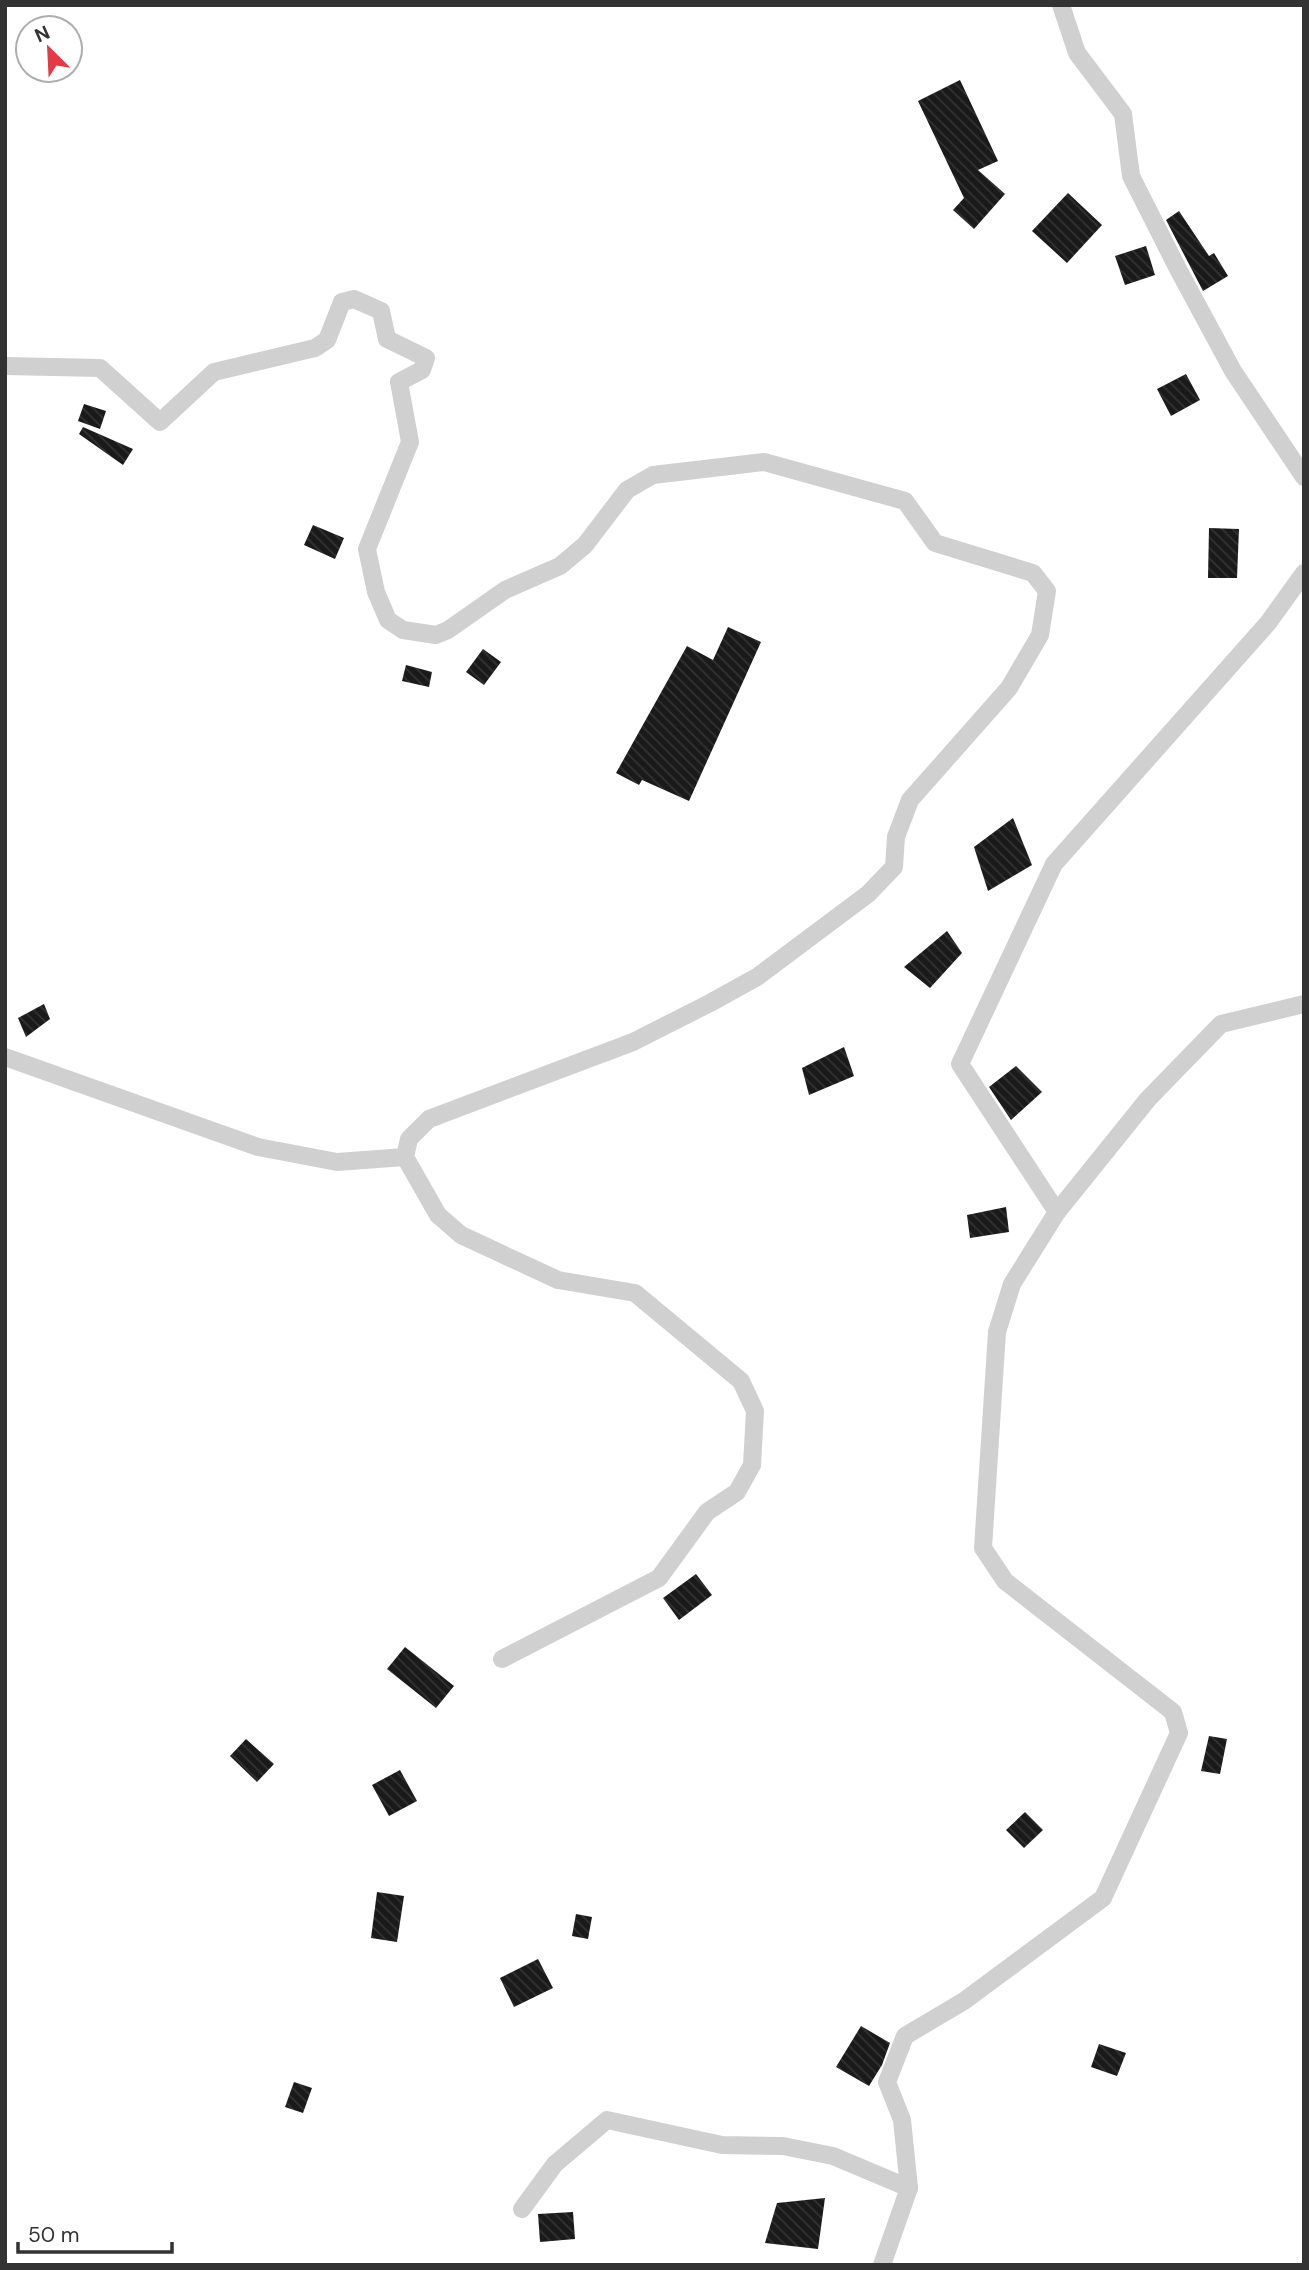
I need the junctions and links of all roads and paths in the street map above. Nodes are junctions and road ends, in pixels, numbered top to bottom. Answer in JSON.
{"nodes":[{"id":1,"x":1061,"y":5,"type":"edge"},
{"id":2,"x":5,"y":366,"type":"edge"},
{"id":3,"x":1304,"y":477,"type":"edge"},
{"id":4,"x":1304,"y":573,"type":"edge"},
{"id":5,"x":1304,"y":1004,"type":"edge"},
{"id":6,"x":5,"y":1057,"type":"edge"},
{"id":7,"x":405,"y":1157,"type":"junction"},
{"id":8,"x":1057,"y":1212,"type":"junction"},
{"id":9,"x":502,"y":1659,"type":"dead end"},
{"id":10,"x":909,"y":2188,"type":"junction"},
{"id":11,"x":522,"y":2209,"type":"dead end"},
{"id":12,"x":882,"y":2265,"type":"edge"}],
"edges":[{"from":1,"to":3,"type":"street"},
{"from":2,"to":7,"type":"street"},
{"from":4,"to":8,"type":"street"},
{"from":5,"to":8,"type":"street"},
{"from":6,"to":7,"type":"street"},
{"from":7,"to":9,"type":"street"},
{"from":8,"to":10,"type":"street"},
{"from":10,"to":11,"type":"street"},
{"from":10,"to":12,"type":"street"}]}
